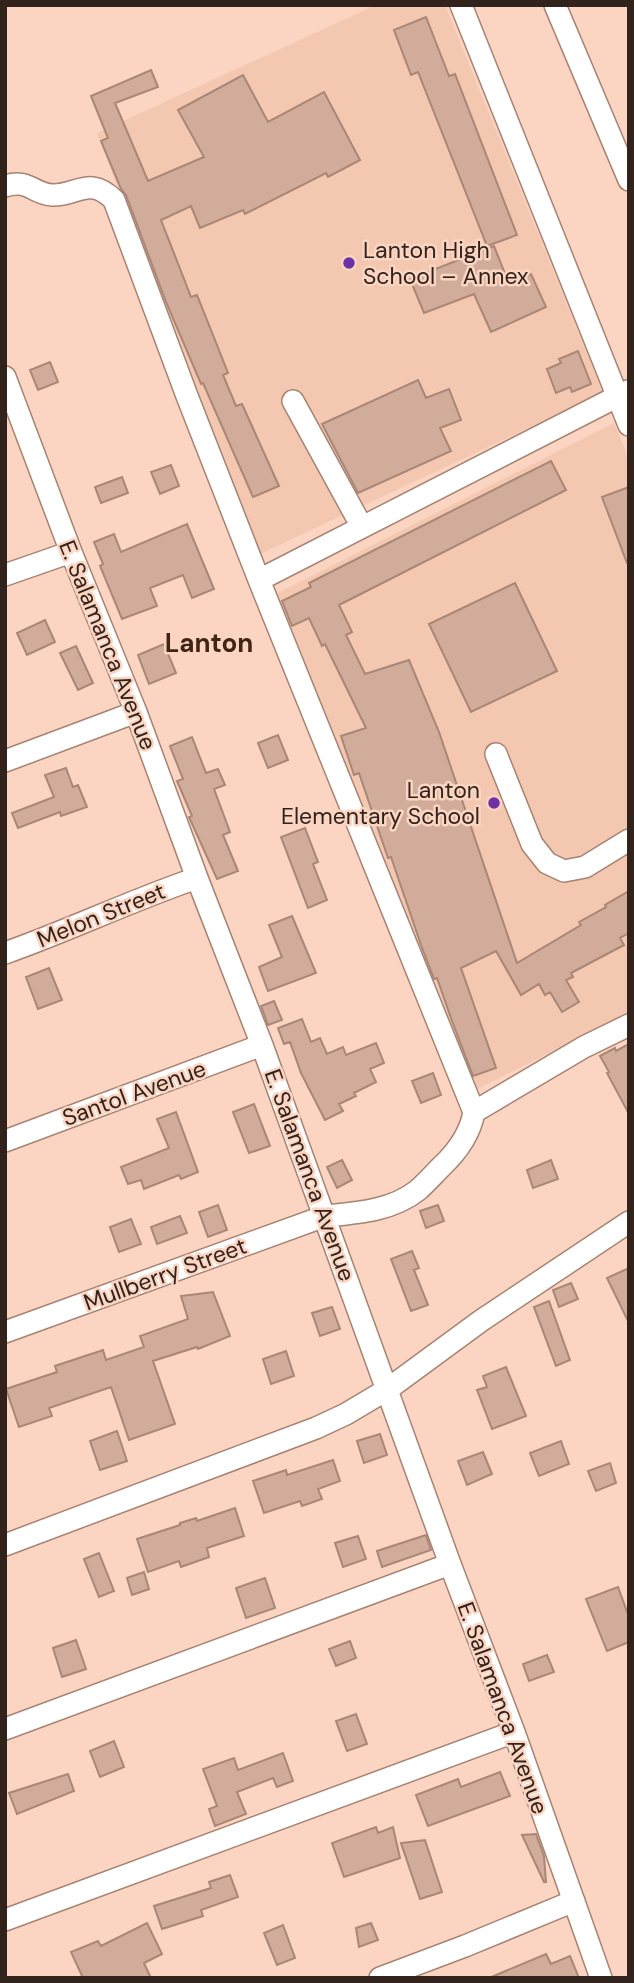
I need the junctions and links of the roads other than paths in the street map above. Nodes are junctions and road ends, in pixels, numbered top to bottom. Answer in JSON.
{"nodes":[{"id":1,"x":461,"y":5,"type":"edge"},
{"id":2,"x":555,"y":5,"type":"edge"},
{"id":3,"x":629,"y":180,"type":"edge"},
{"id":4,"x":5,"y":186,"type":"edge"},
{"id":5,"x":5,"y":377,"type":"edge"},
{"id":6,"x":623,"y":394,"type":"edge"},
{"id":7,"x":293,"y":401,"type":"dead end"},
{"id":8,"x":629,"y":425,"type":"edge"},
{"id":9,"x":362,"y":527,"type":"junction"},
{"id":10,"x":71,"y":552,"type":"junction"},
{"id":11,"x":5,"y":575,"type":"edge"},
{"id":12,"x":259,"y":580,"type":"junction"},
{"id":13,"x":136,"y":712,"type":"junction"},
{"id":14,"x":496,"y":754,"type":"dead end"},
{"id":15,"x":5,"y":761,"type":"edge"},
{"id":16,"x":629,"y":840,"type":"edge"},
{"id":17,"x":197,"y":878,"type":"junction"},
{"id":18,"x":5,"y":953,"type":"edge"},
{"id":19,"x":629,"y":1025,"type":"edge"},
{"id":20,"x":262,"y":1045,"type":"junction"},
{"id":21,"x":474,"y":1112,"type":"junction"},
{"id":22,"x":5,"y":1141,"type":"edge"},
{"id":23,"x":325,"y":1216,"type":"junction"},
{"id":24,"x":629,"y":1222,"type":"edge"},
{"id":25,"x":5,"y":1332,"type":"edge"},
{"id":26,"x":388,"y":1389,"type":"junction"},
{"id":27,"x":5,"y":1545,"type":"edge"},
{"id":28,"x":450,"y":1564,"type":"junction"},
{"id":29,"x":5,"y":1729,"type":"edge"},
{"id":30,"x":514,"y":1732,"type":"junction"},
{"id":31,"x":574,"y":1901,"type":"junction"},
{"id":32,"x":5,"y":1920,"type":"edge"},
{"id":33,"x":380,"y":1978,"type":"edge"},
{"id":34,"x":601,"y":1978,"type":"edge"}],
"edges":[{"from":1,"to":6,"type":"street"},
{"from":2,"to":3,"type":"street"},
{"from":4,"to":12,"type":"street"},
{"from":5,"to":10,"type":"street","name":"E. Salamanca Avenue"},
{"from":6,"to":8,"type":"street"},
{"from":6,"to":9,"type":"street"},
{"from":7,"to":9,"type":"street"},
{"from":9,"to":12,"type":"street"},
{"from":10,"to":11,"type":"street"},
{"from":10,"to":13,"type":"street","name":"E. Salamanca Avenue"},
{"from":12,"to":21,"type":"street"},
{"from":13,"to":15,"type":"street"},
{"from":13,"to":17,"type":"street","name":"E. Salamanca Avenue"},
{"from":14,"to":16,"type":"street"},
{"from":17,"to":18,"type":"street","name":"Melon Street"},
{"from":17,"to":20,"type":"street","name":"E. Salamanca Avenue"},
{"from":19,"to":21,"type":"street"},
{"from":20,"to":22,"type":"street","name":"Santol Avenue"},
{"from":20,"to":23,"type":"street","name":"E. Salamanca Avenue"},
{"from":21,"to":23,"type":"street","name":"Mullberry Street"},
{"from":23,"to":25,"type":"street","name":"Mullberry Street"},
{"from":23,"to":26,"type":"street","name":"E. Salamanca Avenue"},
{"from":24,"to":26,"type":"street"},
{"from":26,"to":27,"type":"street"},
{"from":26,"to":28,"type":"street","name":"E. Salamanca Avenue"},
{"from":28,"to":29,"type":"street"},
{"from":28,"to":30,"type":"street","name":"E. Salamanca Avenue"},
{"from":30,"to":31,"type":"street","name":"E. Salamanca Avenue"},
{"from":30,"to":32,"type":"street"},
{"from":31,"to":33,"type":"street"},
{"from":31,"to":34,"type":"street","name":"E. Salamanca Avenue"}]}
